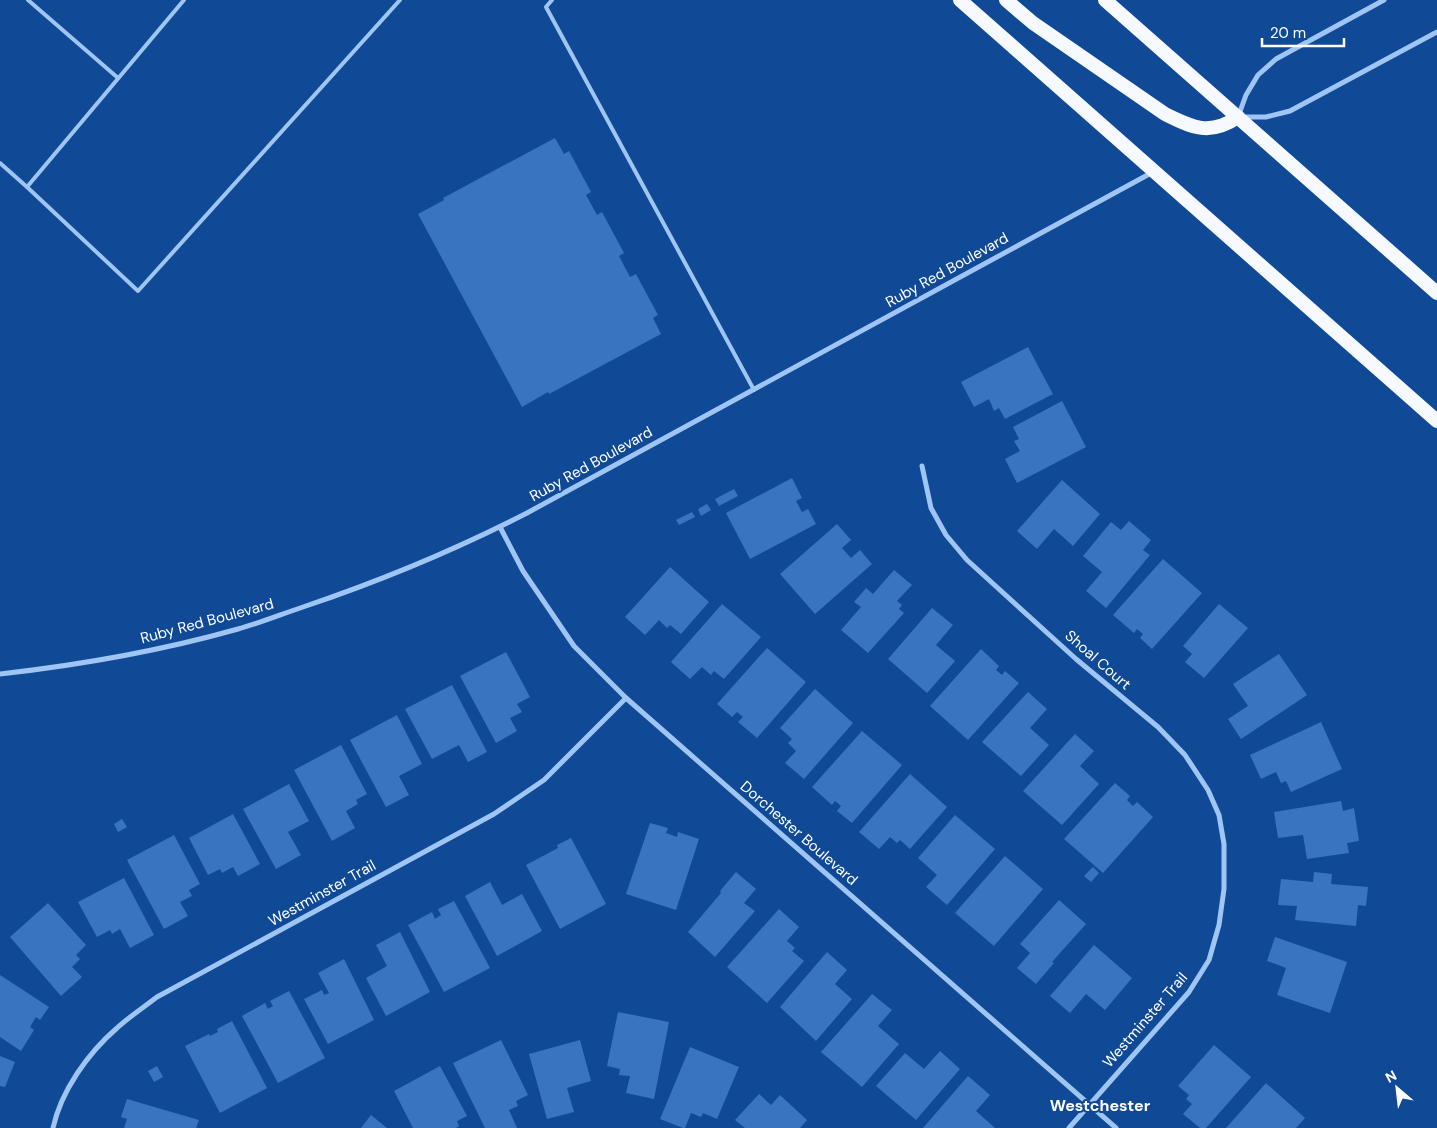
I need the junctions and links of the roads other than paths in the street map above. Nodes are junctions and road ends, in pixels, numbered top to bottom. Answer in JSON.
{"nodes":[{"id":1,"x":28,"y":0,"type":"edge"},
{"id":2,"x":184,"y":0,"type":"edge"},
{"id":3,"x":400,"y":0,"type":"edge"},
{"id":4,"x":552,"y":0,"type":"edge"},
{"id":5,"x":960,"y":0,"type":"edge"},
{"id":6,"x":1006,"y":0,"type":"edge"},
{"id":7,"x":1105,"y":0,"type":"edge"},
{"id":8,"x":1384,"y":0,"type":"edge"},
{"id":9,"x":1437,"y":32,"type":"edge"},
{"id":10,"x":118,"y":78,"type":"junction"},
{"id":11,"x":1238,"y":117,"type":"junction"},
{"id":12,"x":0,"y":164,"type":"edge"},
{"id":13,"x":1154,"y":171,"type":"junction"},
{"id":14,"x":27,"y":187,"type":"junction"},
{"id":15,"x":1437,"y":293,"type":"edge"},
{"id":16,"x":754,"y":390,"type":"junction"},
{"id":17,"x":1437,"y":421,"type":"edge"},
{"id":18,"x":922,"y":466,"type":"dead end"},
{"id":19,"x":500,"y":527,"type":"junction"},
{"id":20,"x":0,"y":674,"type":"edge"},
{"id":21,"x":626,"y":698,"type":"junction"},
{"id":22,"x":1224,"y":889,"type":"joint"},
{"id":23,"x":1089,"y":1104,"type":"junction"},
{"id":24,"x":53,"y":1128,"type":"edge"},
{"id":25,"x":1069,"y":1128,"type":"edge"},
{"id":26,"x":1116,"y":1128,"type":"edge"}],
"edges":[{"from":1,"to":10,"type":"lane"},
{"from":2,"to":10,"type":"lane"},
{"from":3,"to":14,"type":"lane"},
{"from":4,"to":16,"type":"lane"},
{"from":5,"to":13,"type":"highway"},
{"from":6,"to":11,"type":"highway"},
{"from":7,"to":11,"type":"highway"},
{"from":8,"to":11,"type":"street"},
{"from":9,"to":11,"type":"street"},
{"from":10,"to":14,"type":"lane"},
{"from":11,"to":15,"type":"highway"},
{"from":12,"to":14,"type":"lane"},
{"from":13,"to":16,"type":"street","name":"Ruby Red Boulevard"},
{"from":13,"to":17,"type":"highway"},
{"from":16,"to":19,"type":"street","name":"Ruby Red Boulevard"},
{"from":18,"to":22,"type":"street","name":"Shoal Court"},
{"from":19,"to":20,"type":"street","name":"Ruby Red Boulevard"},
{"from":19,"to":21,"type":"street","name":"Dorchester Boulevard"},
{"from":21,"to":23,"type":"street","name":"Dorchester Boulevard"},
{"from":21,"to":24,"type":"street","name":"Westminster Trail"},
{"from":22,"to":23,"type":"street","name":"Westminster Trail"},
{"from":23,"to":25,"type":"street","name":"Westminster Trail"},
{"from":23,"to":26,"type":"street","name":"Dorchester Boulevard"}]}
